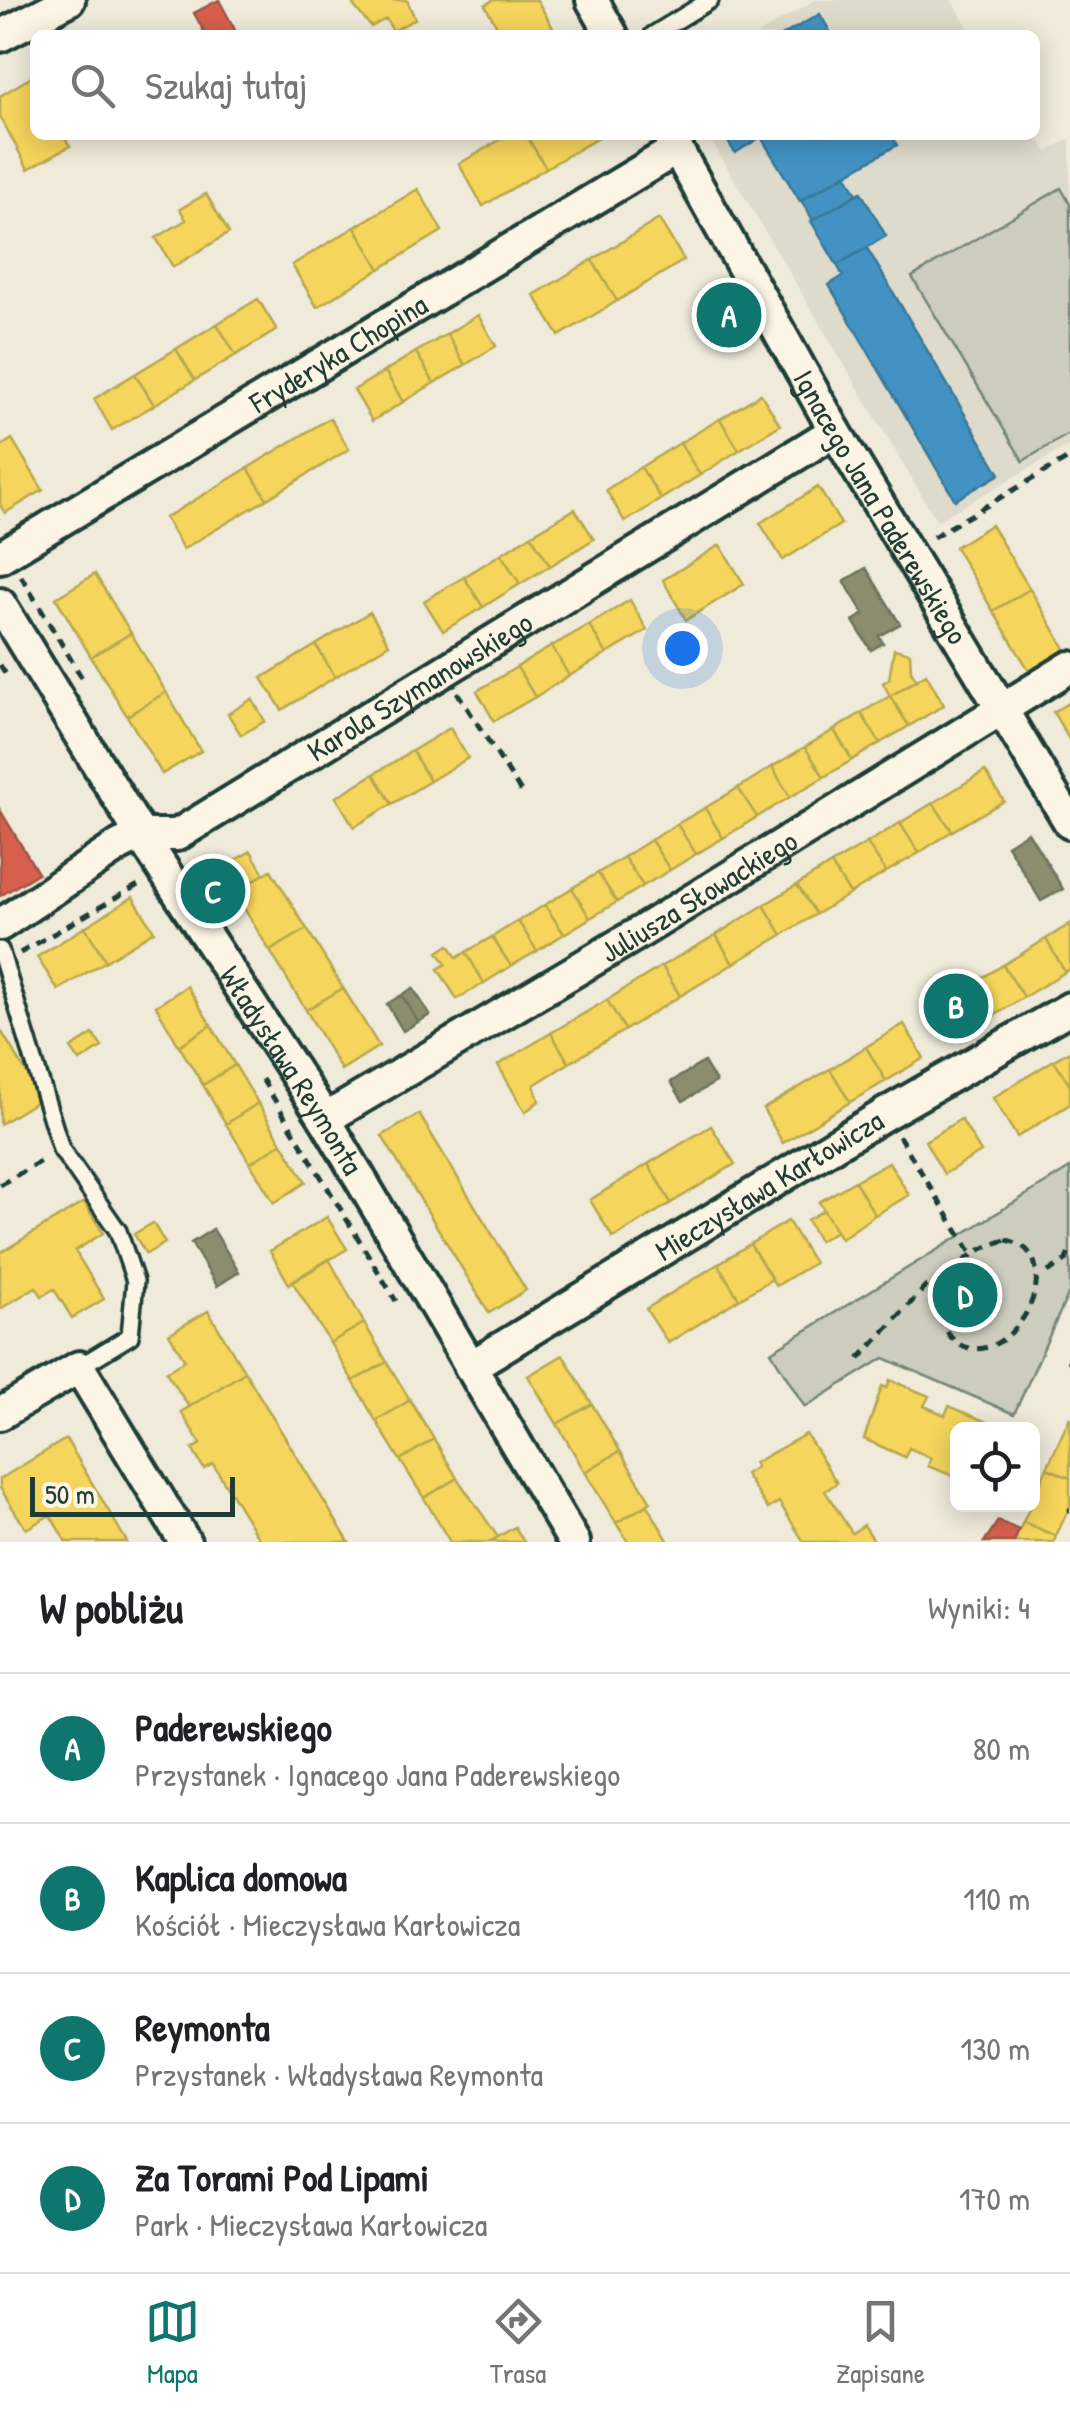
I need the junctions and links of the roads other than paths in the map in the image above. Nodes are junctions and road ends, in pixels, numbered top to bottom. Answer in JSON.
{"nodes":[{"id":1,"x":69,"y":0,"type":"edge"},
{"id":2,"x":592,"y":0,"type":"edge"},
{"id":3,"x":710,"y":0,"type":"edge"},
{"id":4,"x":609,"y":30,"type":"edge"},
{"id":5,"x":661,"y":30,"type":"edge"},
{"id":6,"x":0,"y":36,"type":"edge"},
{"id":7,"x":673,"y":142,"type":"edge"},
{"id":8,"x":835,"y":432,"type":"junction"},
{"id":9,"x":0,"y":558,"type":"edge"},
{"id":10,"x":0,"y":604,"type":"edge"},
{"id":11,"x":1070,"y":667,"type":"edge"},
{"id":12,"x":1000,"y":710,"type":"junction"},
{"id":13,"x":1070,"y":823,"type":"edge"},
{"id":14,"x":130,"y":840,"type":"junction"},
{"id":15,"x":0,"y":924,"type":"edge"},
{"id":16,"x":2,"y":954,"type":"edge"},
{"id":17,"x":1070,"y":1008,"type":"edge"},
{"id":18,"x":325,"y":1118,"type":"junction"},
{"id":19,"x":470,"y":1367,"type":"junction"},
{"id":20,"x":79,"y":1368,"type":"junction"},
{"id":21,"x":0,"y":1414,"type":"edge"},
{"id":22,"x":185,"y":1542,"type":"edge"},
{"id":23,"x":574,"y":1542,"type":"edge"}],
"edges":[{"from":1,"to":6,"type":"street"},
{"from":2,"to":4,"type":"street"},
{"from":3,"to":5,"type":"lane"},
{"from":7,"to":8,"type":"street","name":"Ignacego Jana Paderewskiego"},
{"from":7,"to":9,"type":"street","name":"Fryderyka Chopina"},
{"from":8,"to":12,"type":"street","name":"Ignacego Jana Paderewskiego"},
{"from":8,"to":14,"type":"street","name":"Karola Szymanowskiego"},
{"from":10,"to":14,"type":"street","name":"Władysława Reymonta"},
{"from":11,"to":12,"type":"street","name":"Juliusza Słowackiego"},
{"from":12,"to":13,"type":"street","name":"Ignacego Jana Paderewskiego"},
{"from":12,"to":18,"type":"street","name":"Juliusza Słowackiego"},
{"from":14,"to":15,"type":"street","name":"Karola Szymanowskiego"},
{"from":14,"to":18,"type":"street","name":"Władysława Reymonta"},
{"from":16,"to":20,"type":"lane"},
{"from":17,"to":19,"type":"street","name":"Mieczysława Karłowicza"},
{"from":18,"to":19,"type":"street","name":"Władysława Reymonta"},
{"from":19,"to":23,"type":"street","name":"Władysława Reymonta"},
{"from":20,"to":21,"type":"street"},
{"from":20,"to":22,"type":"street"}]}
